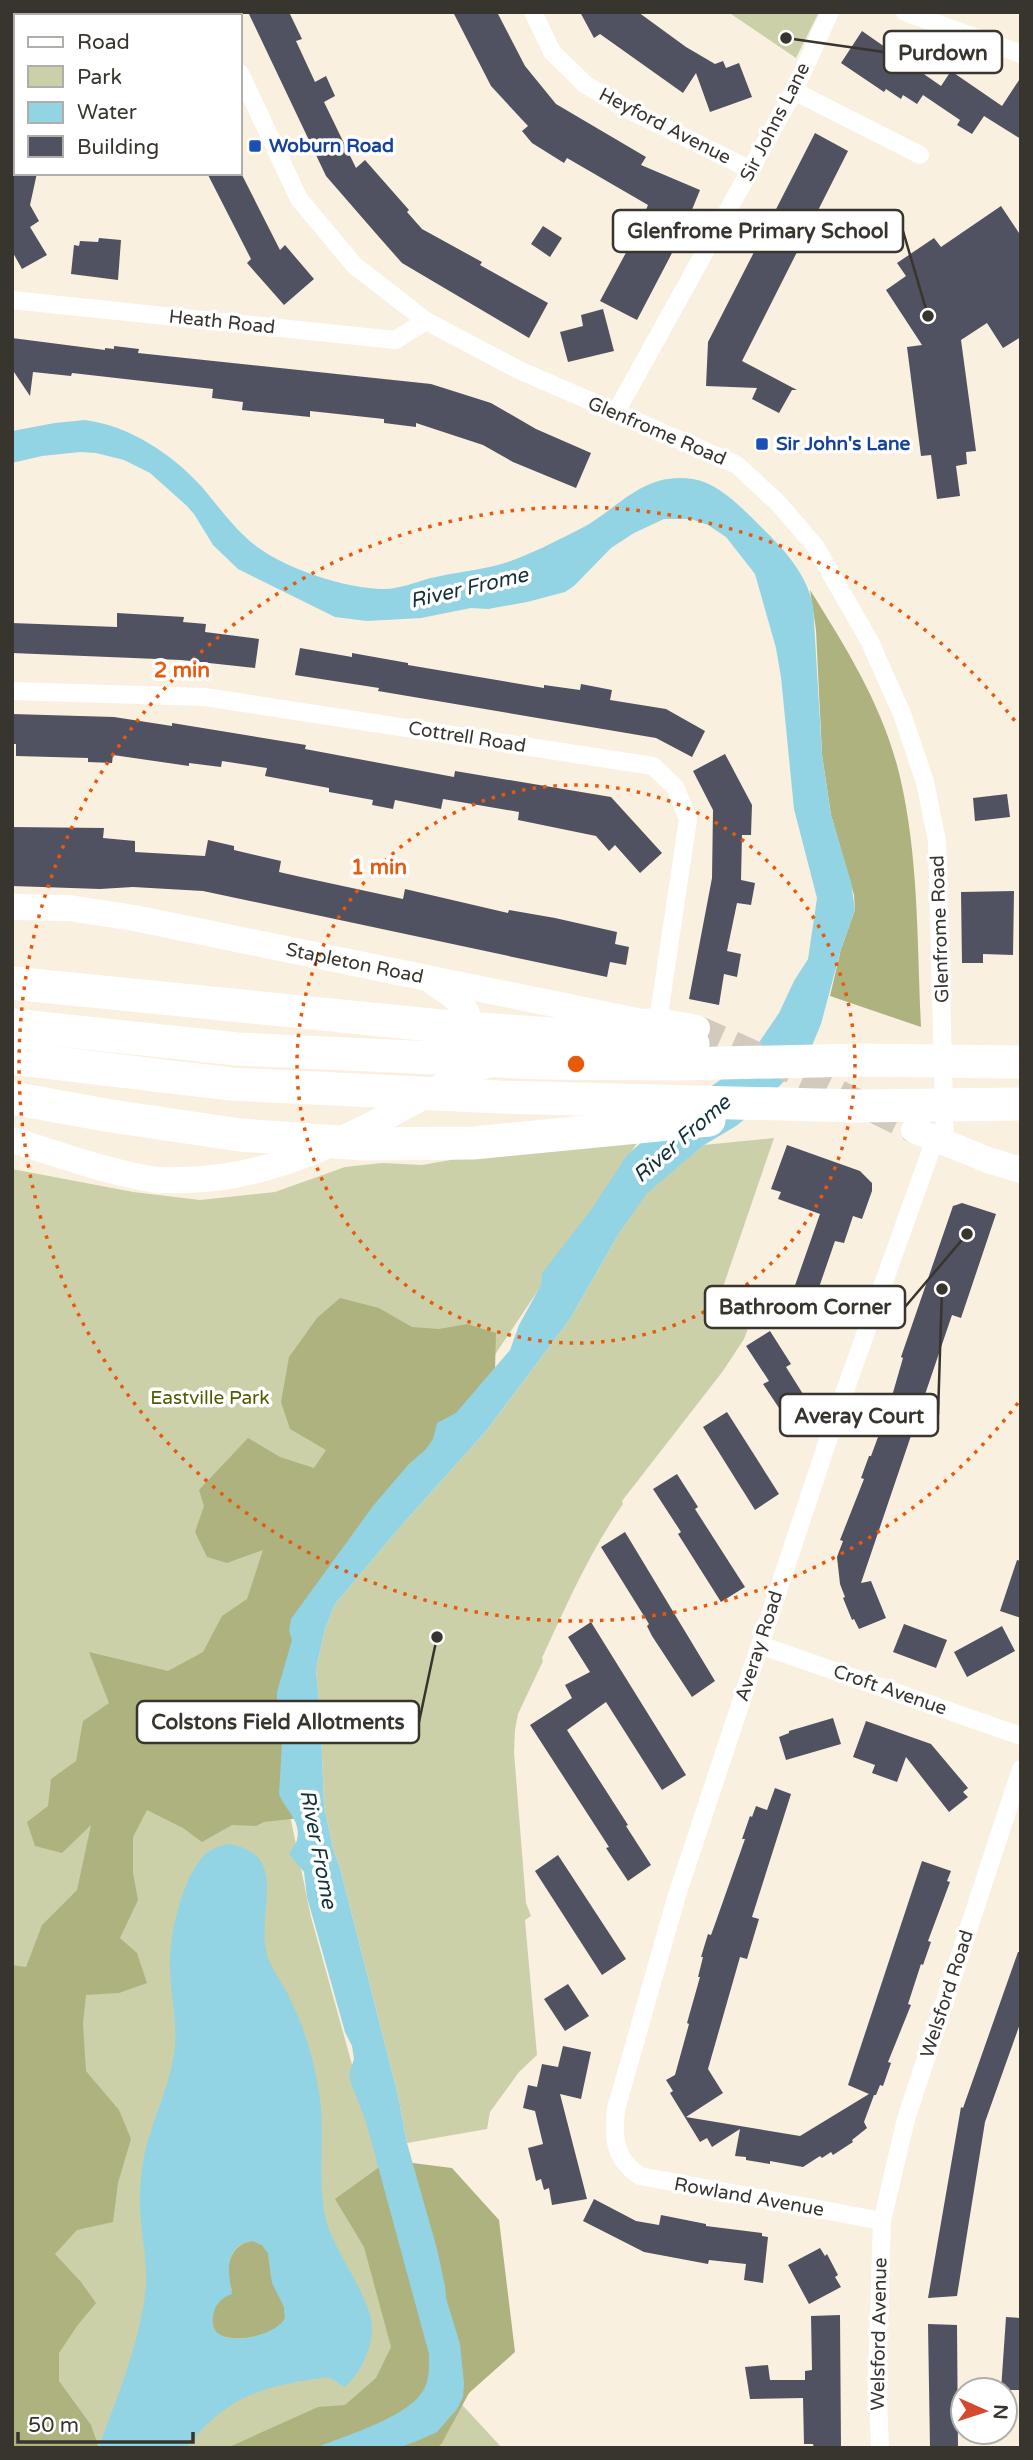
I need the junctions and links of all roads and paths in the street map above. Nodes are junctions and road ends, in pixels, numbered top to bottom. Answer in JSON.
{"nodes":[{"id":1,"x":533,"y":12,"type":"edge"},
{"id":2,"x":830,"y":12,"type":"edge"},
{"id":3,"x":905,"y":12,"type":"edge"},
{"id":4,"x":1021,"y":54,"type":"edge"},
{"id":5,"x":242,"y":78,"type":"edge"},
{"id":6,"x":794,"y":91,"type":"junction"},
{"id":7,"x":920,"y":155,"type":"dead end"},
{"id":8,"x":751,"y":170,"type":"junction"},
{"id":9,"x":12,"y":300,"type":"edge"},
{"id":10,"x":426,"y":321,"type":"junction"},
{"id":11,"x":615,"y":414,"type":"junction"},
{"id":12,"x":12,"y":691,"type":"edge"},
{"id":13,"x":12,"y":907,"type":"edge"},
{"id":14,"x":426,"y":977,"type":"junction"},
{"id":15,"x":12,"y":983,"type":"edge"},
{"id":16,"x":650,"y":1021,"type":"junction"},
{"id":17,"x":12,"y":1025,"type":"edge"},
{"id":18,"x":697,"y":1028,"type":"tunnel mouth"},
{"id":19,"x":12,"y":1058,"type":"edge"},
{"id":20,"x":859,"y":1060,"type":"junction"},
{"id":21,"x":1021,"y":1062,"type":"edge"},
{"id":22,"x":470,"y":1072,"type":"junction"},
{"id":23,"x":12,"y":1098,"type":"edge"},
{"id":24,"x":1021,"y":1104,"type":"edge"},
{"id":25,"x":858,"y":1106,"type":"junction"},
{"id":26,"x":931,"y":1138,"type":"junction"},
{"id":27,"x":12,"y":1140,"type":"edge"},
{"id":28,"x":1021,"y":1170,"type":"edge"},
{"id":29,"x":760,"y":1645,"type":"junction"},
{"id":30,"x":1021,"y":1736,"type":"edge"},
{"id":31,"x":1021,"y":1769,"type":"edge"},
{"id":32,"x":622,"y":2160,"type":"joint"},
{"id":33,"x":882,"y":2221,"type":"junction"},
{"id":34,"x":880,"y":2448,"type":"edge"}],
"edges":[{"from":1,"to":8,"type":"street","name":"Heyford Avenue"},
{"from":2,"to":6,"type":"street","name":"Sir Johns Lane"},
{"from":3,"to":4,"type":"street"},
{"from":5,"to":10,"type":"street","name":"Glenfrome Road"},
{"from":6,"to":7,"type":"street"},
{"from":6,"to":8,"type":"street","name":"Sir Johns Lane"},
{"from":8,"to":11,"type":"street","name":"Sir Johns Lane"},
{"from":9,"to":10,"type":"street","name":"Heath Road"},
{"from":10,"to":11,"type":"street","name":"Glenfrome Road"},
{"from":11,"to":26,"type":"street","name":"Glenfrome Road"},
{"from":12,"to":16,"type":"street","name":"Cottrell Road"},
{"from":13,"to":14,"type":"main road","name":"Stapleton Road"},
{"from":14,"to":16,"type":"main road","name":"Stapleton Road"},
{"from":14,"to":22,"type":"main road"},
{"from":15,"to":20,"type":"highway"},
{"from":16,"to":18,"type":"main road","name":"Stapleton Road"},
{"from":16,"to":22,"type":"main road"},
{"from":17,"to":20,"type":"highway"},
{"from":19,"to":25,"type":"highway"},
{"from":20,"to":21,"type":"highway"},
{"from":22,"to":27,"type":"main road"},
{"from":23,"to":25,"type":"highway"},
{"from":24,"to":25,"type":"highway"},
{"from":26,"to":28,"type":"main road"},
{"from":26,"to":29,"type":"street","name":"Averay Road"},
{"from":29,"to":30,"type":"street","name":"Croft Avenue"},
{"from":29,"to":32,"type":"street","name":"Averay Road"},
{"from":31,"to":33,"type":"street","name":"Welsford Road"},
{"from":32,"to":33,"type":"street","name":"Rowland Avenue"},
{"from":33,"to":34,"type":"street","name":"Welsford Avenue"}]}
